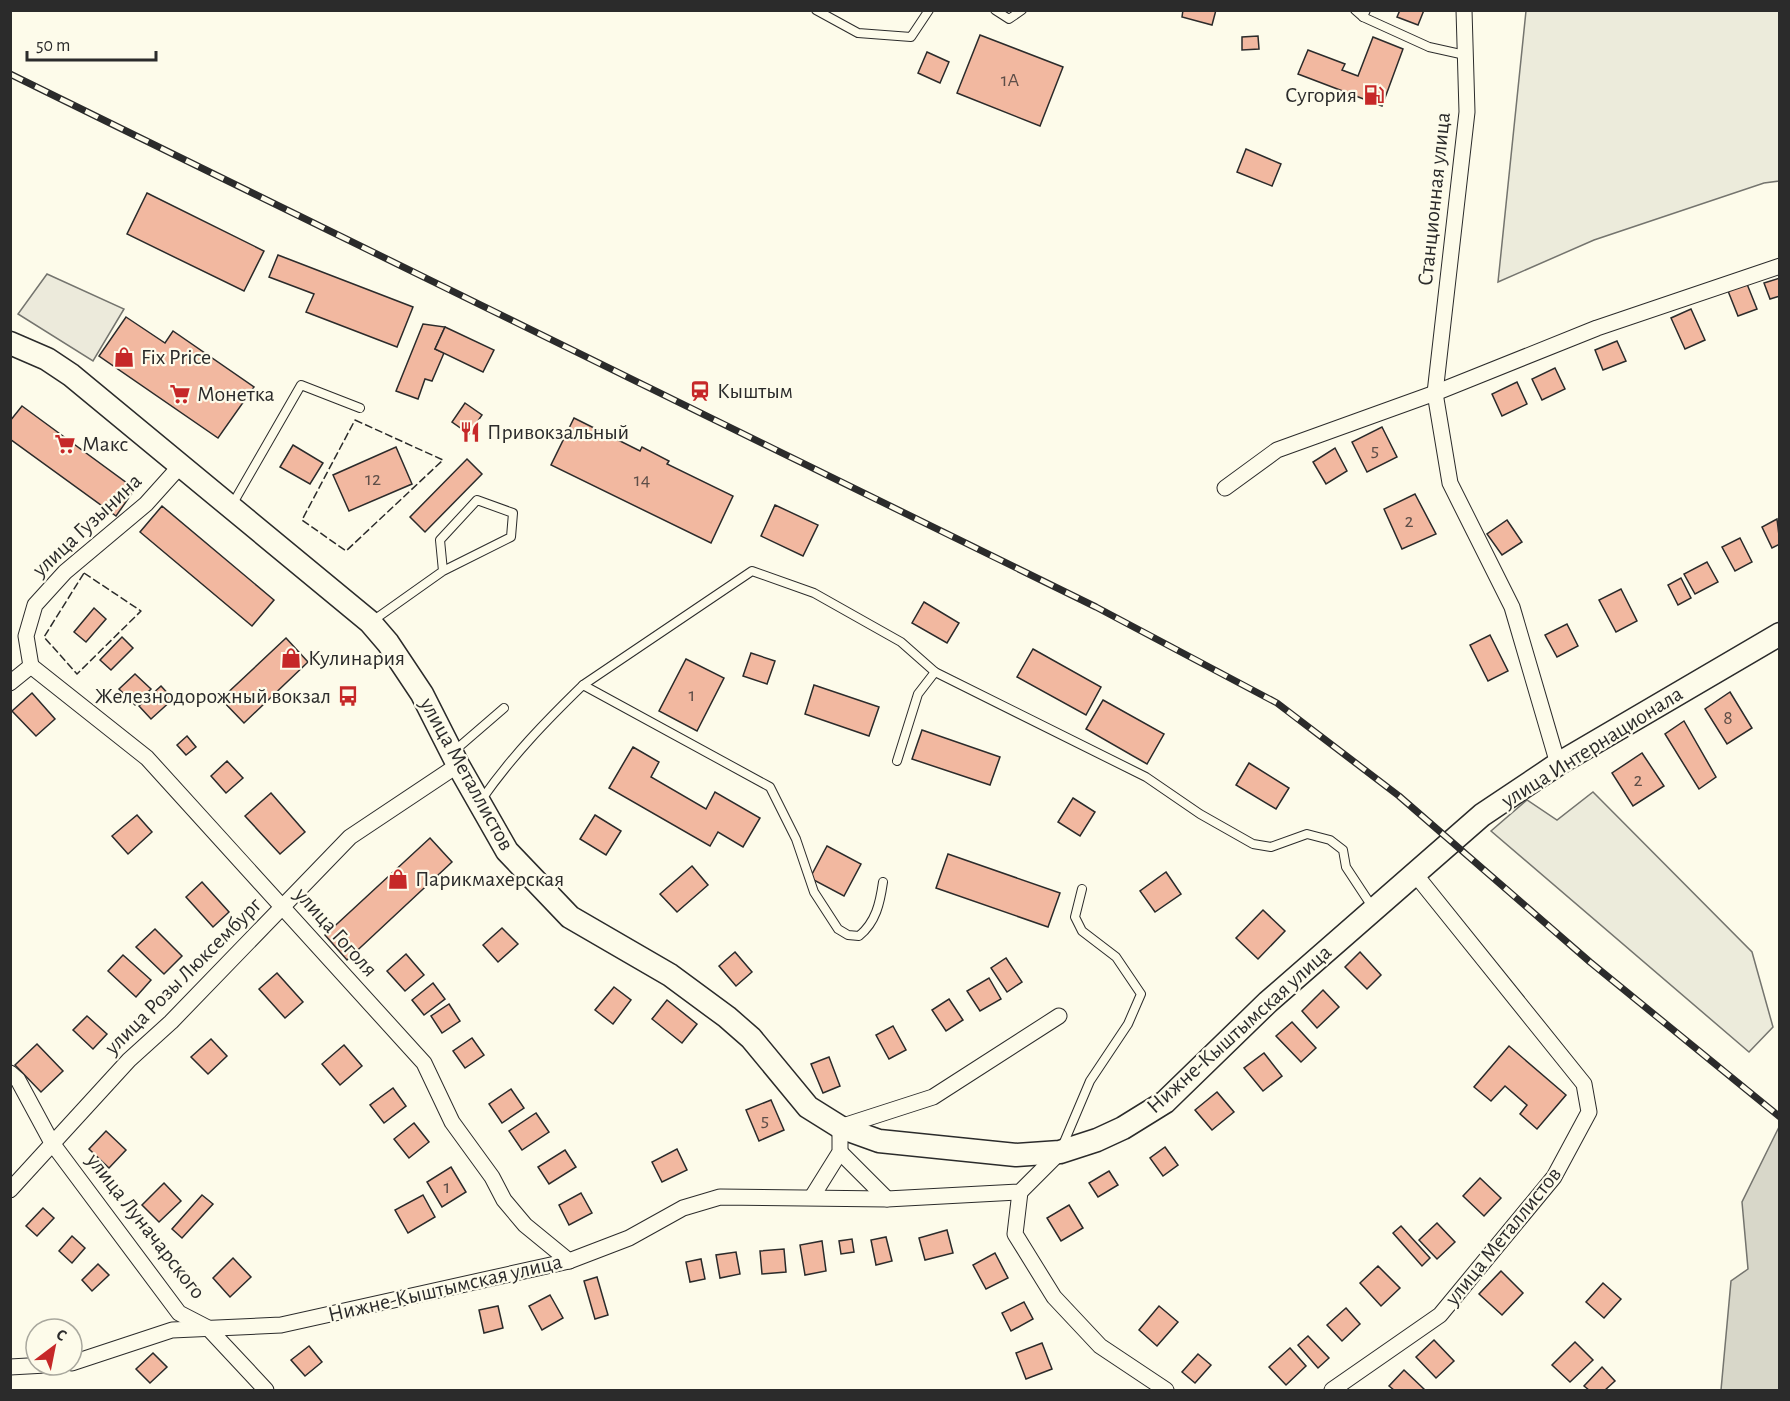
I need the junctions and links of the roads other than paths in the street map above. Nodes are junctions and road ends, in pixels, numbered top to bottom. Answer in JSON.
{"nodes":[{"id":1,"x":816,"y":10,"type":"edge"},
{"id":2,"x":929,"y":10,"type":"edge"},
{"id":3,"x":995,"y":10,"type":"edge"},
{"id":4,"x":1022,"y":10,"type":"edge"},
{"id":5,"x":1355,"y":10,"type":"edge"},
{"id":6,"x":1464,"y":10,"type":"edge"},
{"id":7,"x":1365,"y":14,"type":"edge"},
{"id":8,"x":1465,"y":56,"type":"junction"},
{"id":9,"x":1779,"y":266,"type":"edge"},
{"id":10,"x":11,"y":342,"type":"edge"},
{"id":11,"x":1435,"y":393,"type":"junction"},
{"id":12,"x":360,"y":408,"type":"dead end"},
{"id":13,"x":182,"y":465,"type":"junction"},
{"id":14,"x":1225,"y":488,"type":"dead end"},
{"id":15,"x":231,"y":506,"type":"junction"},
{"id":16,"x":443,"y":572,"type":"junction"},
{"id":17,"x":369,"y":622,"type":"junction"},
{"id":18,"x":1779,"y":634,"type":"edge"},
{"id":19,"x":31,"y":666,"type":"junction"},
{"id":20,"x":935,"y":672,"type":"junction"},
{"id":21,"x":10,"y":683,"type":"edge"},
{"id":22,"x":583,"y":685,"type":"junction"},
{"id":23,"x":504,"y":708,"type":"dead end"},
{"id":24,"x":455,"y":759,"type":"junction"},
{"id":25,"x":897,"y":761,"type":"dead end"},
{"id":26,"x":1558,"y":764,"type":"junction"},
{"id":27,"x":478,"y":804,"type":"junction"},
{"id":28,"x":1415,"y":874,"type":"junction"},
{"id":29,"x":883,"y":882,"type":"dead end"},
{"id":30,"x":1082,"y":889,"type":"dead end"},
{"id":31,"x":283,"y":908,"type":"junction"},
{"id":32,"x":1373,"y":908,"type":"junction"},
{"id":33,"x":1059,"y":1017,"type":"dead end"},
{"id":34,"x":10,"y":1073,"type":"edge"},
{"id":35,"x":840,"y":1127,"type":"junction"},
{"id":36,"x":52,"y":1143,"type":"junction"},
{"id":37,"x":840,"y":1152,"type":"junction"},
{"id":38,"x":1060,"y":1152,"type":"junction"},
{"id":39,"x":10,"y":1190,"type":"edge"},
{"id":40,"x":1020,"y":1192,"type":"junction"},
{"id":41,"x":812,"y":1197,"type":"junction"},
{"id":42,"x":887,"y":1199,"type":"junction"},
{"id":43,"x":569,"y":1261,"type":"junction"},
{"id":44,"x":208,"y":1328,"type":"junction"},
{"id":45,"x":84,"y":1359,"type":"edge"},
{"id":46,"x":266,"y":1390,"type":"edge"},
{"id":47,"x":1166,"y":1390,"type":"edge"},
{"id":48,"x":1332,"y":1390,"type":"edge"}],
"edges":[{"from":1,"to":2,"type":"lane"},
{"from":3,"to":4,"type":"lane"},
{"from":5,"to":7,"type":"lane"},
{"from":6,"to":8,"type":"street","name":"Станционная улица"},
{"from":7,"to":8,"type":"lane"},
{"from":8,"to":11,"type":"street","name":"Станционная улица"},
{"from":9,"to":11,"type":"street"},
{"from":10,"to":13,"type":"main road","name":"улица Металлистов"},
{"from":11,"to":14,"type":"street"},
{"from":11,"to":26,"type":"street","name":"Станционная улица"},
{"from":12,"to":15,"type":"lane"},
{"from":13,"to":15,"type":"main road","name":"улица Металлистов"},
{"from":13,"to":19,"type":"street","name":"улица Гузынина"},
{"from":15,"to":17,"type":"main road","name":"улица Металлистов"},
{"from":16,"to":16,"type":"lane"},
{"from":16,"to":17,"type":"lane"},
{"from":17,"to":24,"type":"main road","name":"улица Металлистов"},
{"from":18,"to":26,"type":"main road","name":"улица Интернационала"},
{"from":19,"to":21,"type":"street"},
{"from":19,"to":31,"type":"street","name":"улица Гоголя"},
{"from":20,"to":22,"type":"lane"},
{"from":20,"to":25,"type":"lane"},
{"from":20,"to":32,"type":"lane"},
{"from":22,"to":27,"type":"lane"},
{"from":22,"to":29,"type":"lane"},
{"from":23,"to":24,"type":"lane"},
{"from":24,"to":27,"type":"main road","name":"улица Металлистов"},
{"from":24,"to":31,"type":"street","name":"улица Розы Люксембург"},
{"from":26,"to":28,"type":"main road","name":"улица Интернационала"},
{"from":27,"to":35,"type":"main road","name":"улица Металлистов"},
{"from":28,"to":32,"type":"main road","name":"Нижне-Кыштымская улица"},
{"from":28,"to":48,"type":"street","name":"улица Металлистов"},
{"from":30,"to":38,"type":"lane"},
{"from":31,"to":36,"type":"street","name":"улица Розы Люксембург"},
{"from":31,"to":43,"type":"street","name":"улица Гоголя"},
{"from":32,"to":38,"type":"main road","name":"Нижне-Кыштымская улица"},
{"from":33,"to":35,"type":"street"},
{"from":34,"to":36,"type":"street","name":"улица Луначарского"},
{"from":35,"to":37,"type":"street"},
{"from":35,"to":38,"type":"main road","name":"улица Металлистов"},
{"from":36,"to":39,"type":"street","name":"улица Розы Люксембург"},
{"from":36,"to":44,"type":"street","name":"улица Луначарского"},
{"from":37,"to":41,"type":"street"},
{"from":37,"to":42,"type":"street"},
{"from":38,"to":40,"type":"street","name":"Нижне-Кыштымская улица"},
{"from":40,"to":42,"type":"street","name":"Нижне-Кыштымская улица"},
{"from":40,"to":47,"type":"street"},
{"from":41,"to":42,"type":"street","name":"Нижне-Кыштымская улица"},
{"from":41,"to":43,"type":"street","name":"Нижне-Кыштымская улица"},
{"from":43,"to":44,"type":"street","name":"Нижне-Кыштымская улица"},
{"from":44,"to":45,"type":"street","name":"Нижне-Кыштымская улица"},
{"from":44,"to":46,"type":"street","name":"улица Луначарского"}]}
